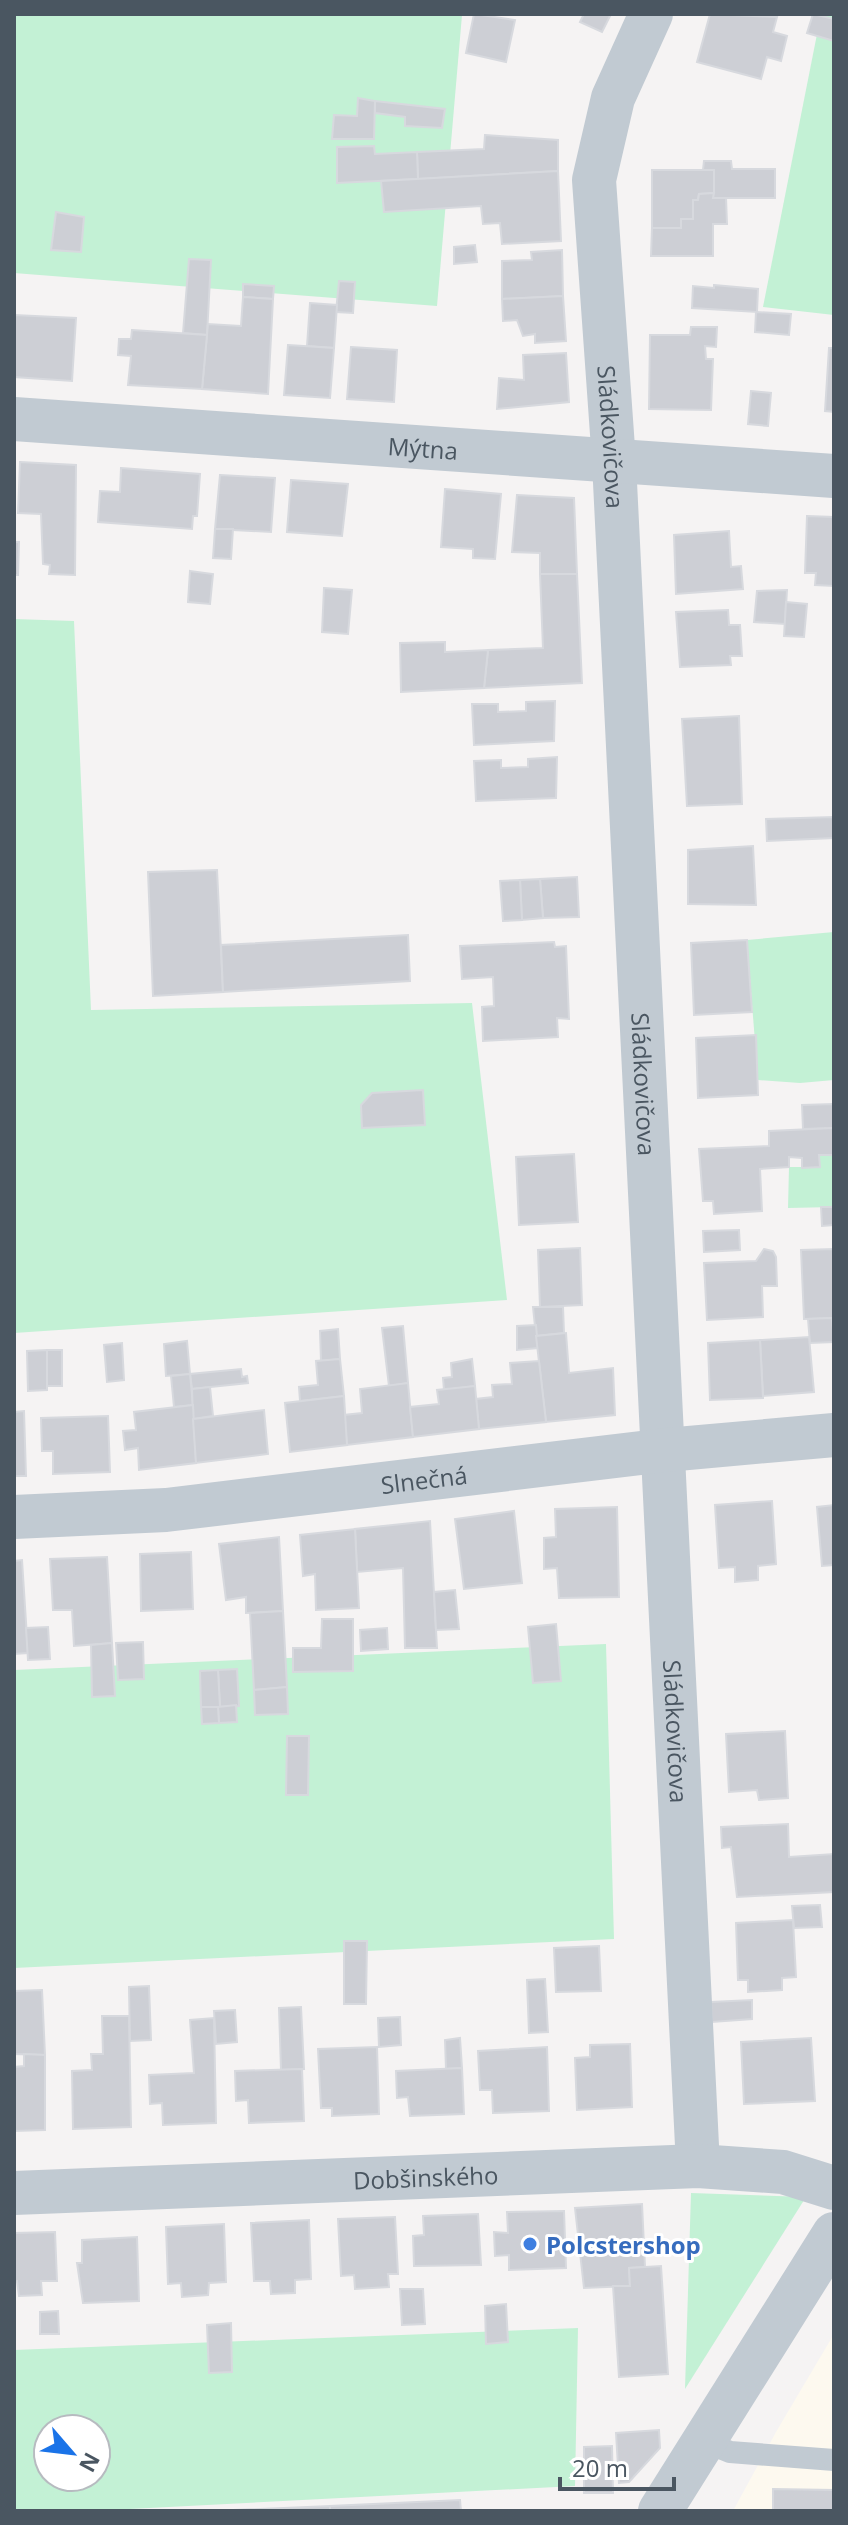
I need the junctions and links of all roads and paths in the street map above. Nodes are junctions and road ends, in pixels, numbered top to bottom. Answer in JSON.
{"nodes":[{"id":1,"x":651,"y":14,"type":"edge"},
{"id":2,"x":14,"y":419,"type":"edge"},
{"id":3,"x":614,"y":462,"type":"junction"},
{"id":4,"x":834,"y":476,"type":"edge"},
{"id":5,"x":834,"y":1435,"type":"edge"},
{"id":6,"x":666,"y":1450,"type":"junction"},
{"id":7,"x":14,"y":1517,"type":"edge"},
{"id":8,"x":698,"y":2166,"type":"junction"},
{"id":9,"x":834,"y":2188,"type":"edge"},
{"id":10,"x":14,"y":2193,"type":"edge"},
{"id":11,"x":834,"y":2234,"type":"edge"},
{"id":12,"x":703,"y":2441,"type":"junction"},
{"id":13,"x":834,"y":2460,"type":"edge"},
{"id":14,"x":660,"y":2511,"type":"edge"}],
"edges":[{"from":1,"to":3,"type":"street","name":"Sládkovičova"},
{"from":2,"to":3,"type":"street","name":"Mýtna"},
{"from":3,"to":4,"type":"street","name":"Mýtna"},
{"from":3,"to":6,"type":"street","name":"Sládkovičova"},
{"from":5,"to":6,"type":"street","name":"Slnečná"},
{"from":6,"to":7,"type":"street","name":"Slnečná"},
{"from":6,"to":8,"type":"street","name":"Sládkovičova"},
{"from":8,"to":9,"type":"street","name":"Dobšinského"},
{"from":8,"to":10,"type":"street","name":"Dobšinského"},
{"from":11,"to":12,"type":"street"},
{"from":12,"to":13,"type":"lane"},
{"from":12,"to":14,"type":"street"}]}
